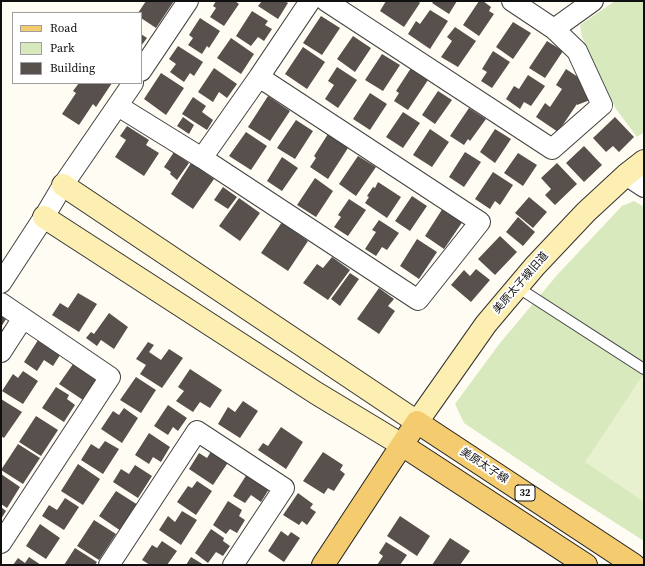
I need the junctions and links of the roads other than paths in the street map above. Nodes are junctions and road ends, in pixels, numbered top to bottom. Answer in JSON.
{"nodes":[{"id":1,"x":188,"y":1,"type":"edge"},
{"id":2,"x":310,"y":1,"type":"edge"},
{"id":3,"x":326,"y":1,"type":"edge"},
{"id":4,"x":512,"y":1,"type":"edge"},
{"id":5,"x":593,"y":1,"type":"edge"},
{"id":6,"x":554,"y":29,"type":"junction"},
{"id":7,"x":142,"y":70,"type":"edge"},
{"id":8,"x":259,"y":76,"type":"junction"},
{"id":9,"x":132,"y":84,"type":"edge"},
{"id":10,"x":118,"y":106,"type":"junction"},
{"id":11,"x":202,"y":158,"type":"junction"},
{"id":12,"x":644,"y":161,"type":"edge"},
{"id":13,"x":626,"y":175,"type":"junction"},
{"id":14,"x":63,"y":186,"type":"junction"},
{"id":15,"x":644,"y":187,"type":"edge"},
{"id":16,"x":44,"y":217,"type":"junction"},
{"id":17,"x":1,"y":283,"type":"edge"},
{"id":18,"x":517,"y":287,"type":"junction"},
{"id":19,"x":1,"y":303,"type":"edge"},
{"id":20,"x":23,"y":318,"type":"junction"},
{"id":21,"x":1,"y":352,"type":"edge"},
{"id":22,"x":644,"y":369,"type":"edge"},
{"id":23,"x":417,"y":422,"type":"junction"},
{"id":24,"x":402,"y":444,"type":"junction"},
{"id":25,"x":1,"y":543,"type":"edge"},
{"id":26,"x":109,"y":565,"type":"edge"},
{"id":27,"x":233,"y":565,"type":"edge"},
{"id":28,"x":323,"y":565,"type":"edge"},
{"id":29,"x":586,"y":565,"type":"edge"},
{"id":30,"x":634,"y":565,"type":"edge"}],
"edges":[{"from":1,"to":7,"type":"street"},
{"from":2,"to":8,"type":"street"},
{"from":3,"to":6,"type":"street"},
{"from":4,"to":6,"type":"street"},
{"from":5,"to":6,"type":"street"},
{"from":8,"to":11,"type":"street"},
{"from":8,"to":11,"type":"street"},
{"from":9,"to":10,"type":"street"},
{"from":10,"to":11,"type":"street"},
{"from":10,"to":14,"type":"street"},
{"from":12,"to":13,"type":"street","name":"美原太子線旧道"},
{"from":13,"to":15,"type":"street"},
{"from":13,"to":18,"type":"street","name":"美原太子線旧道"},
{"from":14,"to":16,"type":"street"},
{"from":14,"to":23,"type":"street"},
{"from":16,"to":17,"type":"street"},
{"from":16,"to":24,"type":"street"},
{"from":18,"to":22,"type":"lane"},
{"from":18,"to":23,"type":"street","name":"美原太子線旧道"},
{"from":19,"to":20,"type":"street"},
{"from":20,"to":21,"type":"street"},
{"from":20,"to":25,"type":"street"},
{"from":23,"to":24,"type":"main road"},
{"from":23,"to":30,"type":"main road","name":"美原太子線","number":"32"},
{"from":24,"to":28,"type":"main road"},
{"from":24,"to":29,"type":"main road","number":"32"},
{"from":26,"to":27,"type":"street"}]}
